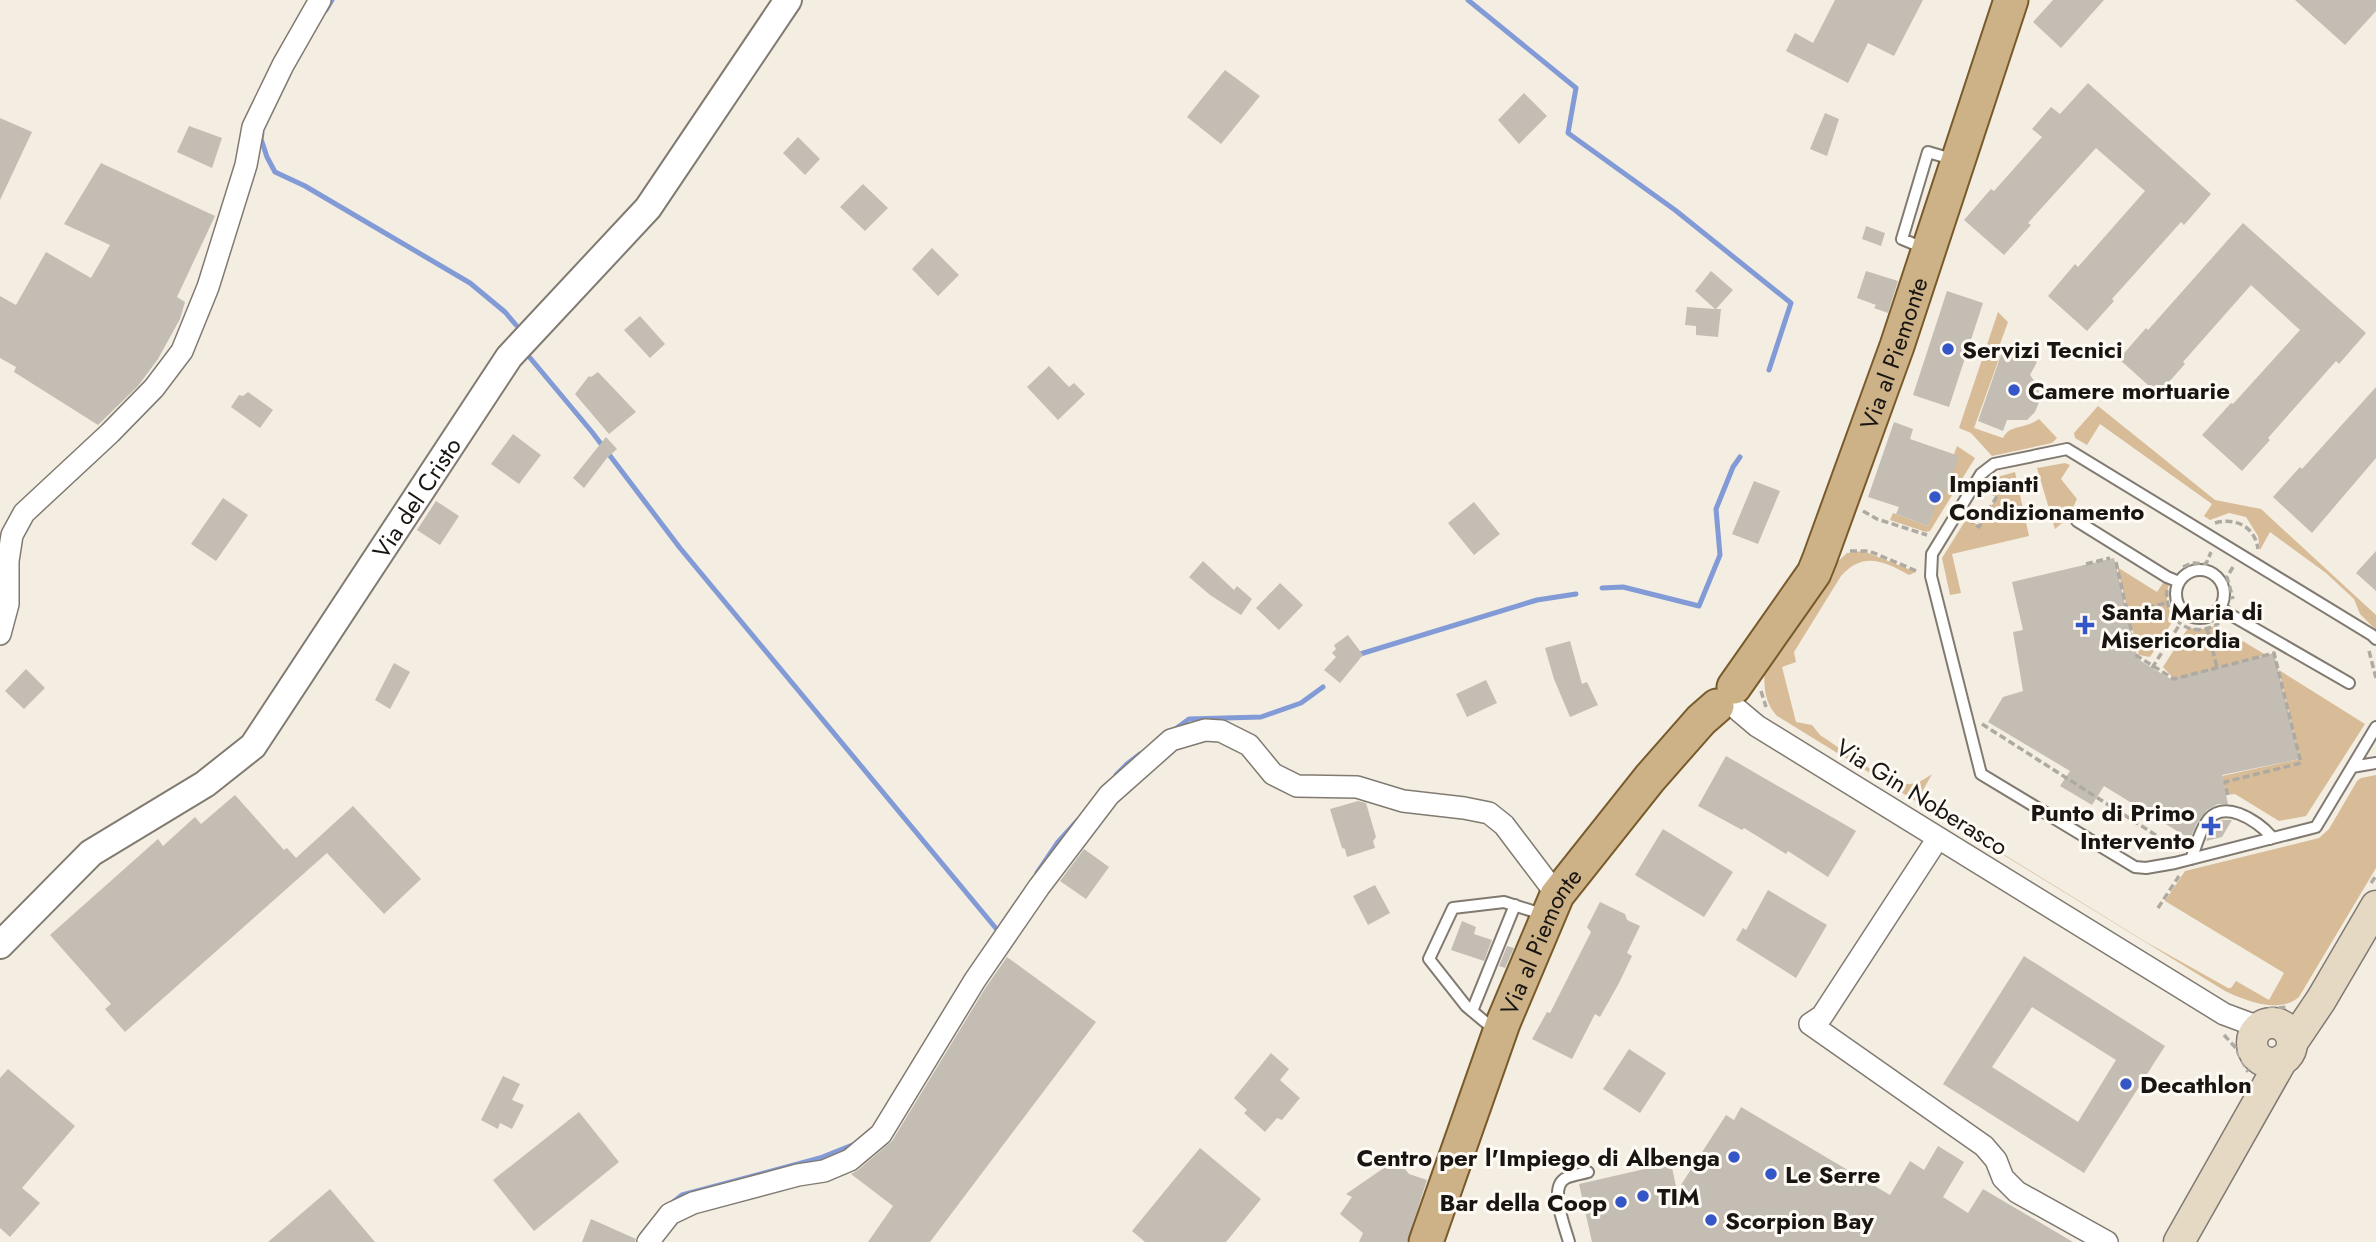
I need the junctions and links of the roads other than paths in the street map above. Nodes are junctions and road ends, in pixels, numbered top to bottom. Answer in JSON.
{"nodes":[{"id":1,"x":320,"y":0,"type":"edge"},
{"id":2,"x":788,"y":0,"type":"edge"},
{"id":3,"x":2011,"y":0,"type":"edge"},
{"id":4,"x":2077,"y":521,"type":"dead end"},
{"id":5,"x":2175,"y":581,"type":"junction"},
{"id":6,"x":2224,"y":610,"type":"junction"},
{"id":7,"x":0,"y":634,"type":"edge"},
{"id":8,"x":2376,"y":639,"type":"edge"},
{"id":9,"x":2349,"y":683,"type":"dead end"},
{"id":10,"x":1729,"y":701,"type":"junction"},
{"id":11,"x":2376,"y":727,"type":"edge"},
{"id":12,"x":2376,"y":763,"type":"edge"},
{"id":13,"x":2352,"y":767,"type":"junction"},
{"id":14,"x":1938,"y":838,"type":"junction"},
{"id":15,"x":2270,"y":839,"type":"junction"},
{"id":16,"x":2191,"y":859,"type":"junction"},
{"id":17,"x":1515,"y":905,"type":"junction"},
{"id":18,"x":1552,"y":905,"type":"junction"},
{"id":19,"x":2376,"y":906,"type":"edge"},
{"id":20,"x":3,"y":934,"type":"edge"},
{"id":21,"x":1472,"y":1011,"type":"junction"},
{"id":22,"x":1500,"y":1034,"type":"junction"},
{"id":23,"x":2268,"y":1048,"type":"junction"},
{"id":24,"x":1588,"y":1172,"type":"dead end"},
{"id":25,"x":1432,"y":1235,"type":"edge"},
{"id":26,"x":2104,"y":1241,"type":"edge"},
{"id":27,"x":648,"y":1242,"type":"edge"},
{"id":28,"x":1569,"y":1242,"type":"edge"},
{"id":29,"x":2179,"y":1242,"type":"edge"}],
"edges":[{"from":1,"to":7,"type":"street"},
{"from":2,"to":20,"type":"street","name":"Via del Cristo"},
{"from":3,"to":10,"type":"main road","name":"Via al Piemonte"},
{"from":4,"to":5,"type":"lane"},
{"from":5,"to":6,"type":"lane"},
{"from":5,"to":6,"type":"lane"},
{"from":6,"to":9,"type":"lane"},
{"from":8,"to":16,"type":"lane"},
{"from":10,"to":14,"type":"street","name":"Via Gin Noberasco"},
{"from":10,"to":18,"type":"main road","name":"Via al Piemonte"},
{"from":11,"to":13,"type":"lane"},
{"from":12,"to":13,"type":"lane"},
{"from":13,"to":15,"type":"lane"},
{"from":14,"to":23,"type":"street","name":"Via Gin Noberasco"},
{"from":14,"to":26,"type":"street"},
{"from":15,"to":16,"type":"lane"},
{"from":15,"to":16,"type":"lane"},
{"from":17,"to":18,"type":"lane"},
{"from":17,"to":21,"type":"lane"},
{"from":17,"to":21,"type":"lane"},
{"from":18,"to":22,"type":"main road","name":"Via al Piemonte"},
{"from":18,"to":27,"type":"street"},
{"from":19,"to":23,"type":"main road"},
{"from":21,"to":22,"type":"lane"},
{"from":22,"to":25,"type":"main road","name":"Via al Piemonte"},
{"from":23,"to":29,"type":"main road"},
{"from":24,"to":28,"type":"lane"}]}
